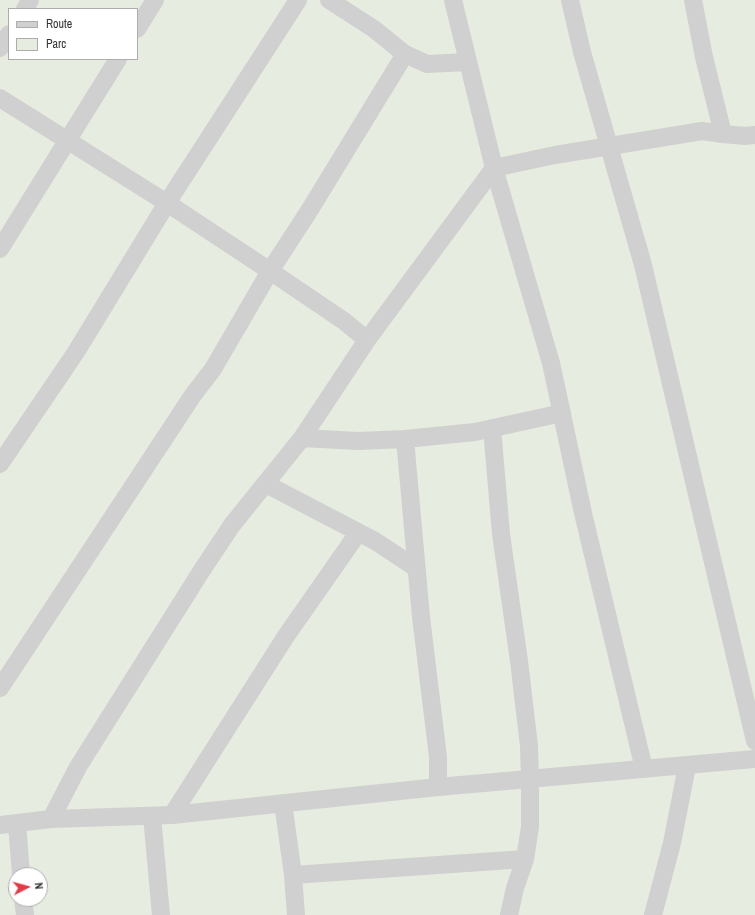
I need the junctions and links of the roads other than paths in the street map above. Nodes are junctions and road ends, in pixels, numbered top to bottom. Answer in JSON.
{"nodes":[{"id":1,"x":155,"y":0,"type":"edge"},
{"id":2,"x":298,"y":0,"type":"edge"},
{"id":3,"x":329,"y":0,"type":"edge"},
{"id":4,"x":453,"y":0,"type":"edge"},
{"id":5,"x":570,"y":0,"type":"edge"},
{"id":6,"x":693,"y":0,"type":"edge"},
{"id":7,"x":138,"y":26,"type":"edge"},
{"id":8,"x":8,"y":36,"type":"edge"},
{"id":9,"x":0,"y":48,"type":"edge"},
{"id":10,"x":405,"y":54,"type":"junction"},
{"id":11,"x":117,"y":60,"type":"edge"},
{"id":12,"x":468,"y":62,"type":"junction"},
{"id":13,"x":0,"y":98,"type":"edge"},
{"id":14,"x":723,"y":134,"type":"junction"},
{"id":15,"x":755,"y":135,"type":"edge"},
{"id":16,"x":68,"y":142,"type":"junction"},
{"id":17,"x":609,"y":146,"type":"junction"},
{"id":18,"x":494,"y":168,"type":"junction"},
{"id":19,"x":167,"y":203,"type":"junction"},
{"id":20,"x":0,"y":249,"type":"edge"},
{"id":21,"x":270,"y":271,"type":"junction"},
{"id":22,"x":367,"y":340,"type":"junction"},
{"id":23,"x":562,"y":413,"type":"junction"},
{"id":24,"x":492,"y":428,"type":"junction"},
{"id":25,"x":302,"y":438,"type":"junction"},
{"id":26,"x":405,"y":439,"type":"junction"},
{"id":27,"x":0,"y":464,"type":"edge"},
{"id":28,"x":266,"y":484,"type":"junction"},
{"id":29,"x":358,"y":533,"type":"junction"},
{"id":30,"x":416,"y":568,"type":"junction"},
{"id":31,"x":0,"y":688,"type":"edge"},
{"id":32,"x":755,"y":741,"type":"edge"},
{"id":33,"x":755,"y":759,"type":"edge"},
{"id":34,"x":687,"y":766,"type":"junction"},
{"id":35,"x":644,"y":769,"type":"junction"},
{"id":36,"x":530,"y":779,"type":"junction"},
{"id":37,"x":438,"y":787,"type":"junction"},
{"id":38,"x":283,"y":804,"type":"junction"},
{"id":39,"x":172,"y":815,"type":"junction"},
{"id":40,"x":152,"y":816,"type":"junction"},
{"id":41,"x":51,"y":819,"type":"junction"},
{"id":42,"x":9,"y":824,"type":"edge"},
{"id":43,"x":525,"y":859,"type":"junction"},
{"id":44,"x":20,"y":867,"type":"edge"},
{"id":45,"x":293,"y":875,"type":"junction"},
{"id":46,"x":160,"y":915,"type":"edge"},
{"id":47,"x":296,"y":915,"type":"edge"},
{"id":48,"x":509,"y":915,"type":"edge"},
{"id":49,"x":653,"y":915,"type":"edge"}],
"edges":[{"from":1,"to":7,"type":"street"},
{"from":2,"to":19,"type":"street"},
{"from":3,"to":10,"type":"street"},
{"from":4,"to":12,"type":"street"},
{"from":5,"to":17,"type":"street"},
{"from":6,"to":14,"type":"street"},
{"from":8,"to":9,"type":"street"},
{"from":10,"to":12,"type":"street"},
{"from":10,"to":21,"type":"street"},
{"from":11,"to":16,"type":"street"},
{"from":12,"to":18,"type":"street"},
{"from":13,"to":16,"type":"street"},
{"from":14,"to":15,"type":"street"},
{"from":14,"to":17,"type":"street"},
{"from":16,"to":19,"type":"street"},
{"from":16,"to":20,"type":"street"},
{"from":17,"to":18,"type":"street"},
{"from":17,"to":32,"type":"street"},
{"from":18,"to":22,"type":"street"},
{"from":18,"to":23,"type":"street"},
{"from":19,"to":21,"type":"street"},
{"from":19,"to":27,"type":"street"},
{"from":21,"to":22,"type":"street"},
{"from":21,"to":31,"type":"street"},
{"from":22,"to":25,"type":"street"},
{"from":23,"to":24,"type":"street"},
{"from":23,"to":35,"type":"street"},
{"from":24,"to":26,"type":"street"},
{"from":24,"to":36,"type":"street"},
{"from":25,"to":26,"type":"street"},
{"from":25,"to":28,"type":"street"},
{"from":26,"to":30,"type":"street"},
{"from":28,"to":29,"type":"street"},
{"from":28,"to":41,"type":"street"},
{"from":29,"to":30,"type":"street"},
{"from":29,"to":39,"type":"street"},
{"from":30,"to":37,"type":"street"},
{"from":33,"to":34,"type":"street"},
{"from":34,"to":35,"type":"street"},
{"from":34,"to":49,"type":"street"},
{"from":35,"to":36,"type":"street"},
{"from":36,"to":37,"type":"street"},
{"from":36,"to":43,"type":"street"},
{"from":37,"to":38,"type":"street"},
{"from":38,"to":39,"type":"street"},
{"from":38,"to":45,"type":"street"},
{"from":39,"to":40,"type":"street"},
{"from":40,"to":41,"type":"street"},
{"from":40,"to":46,"type":"street"},
{"from":41,"to":42,"type":"street"},
{"from":42,"to":44,"type":"street"},
{"from":43,"to":45,"type":"street"},
{"from":43,"to":48,"type":"street"},
{"from":45,"to":47,"type":"street"}]}
